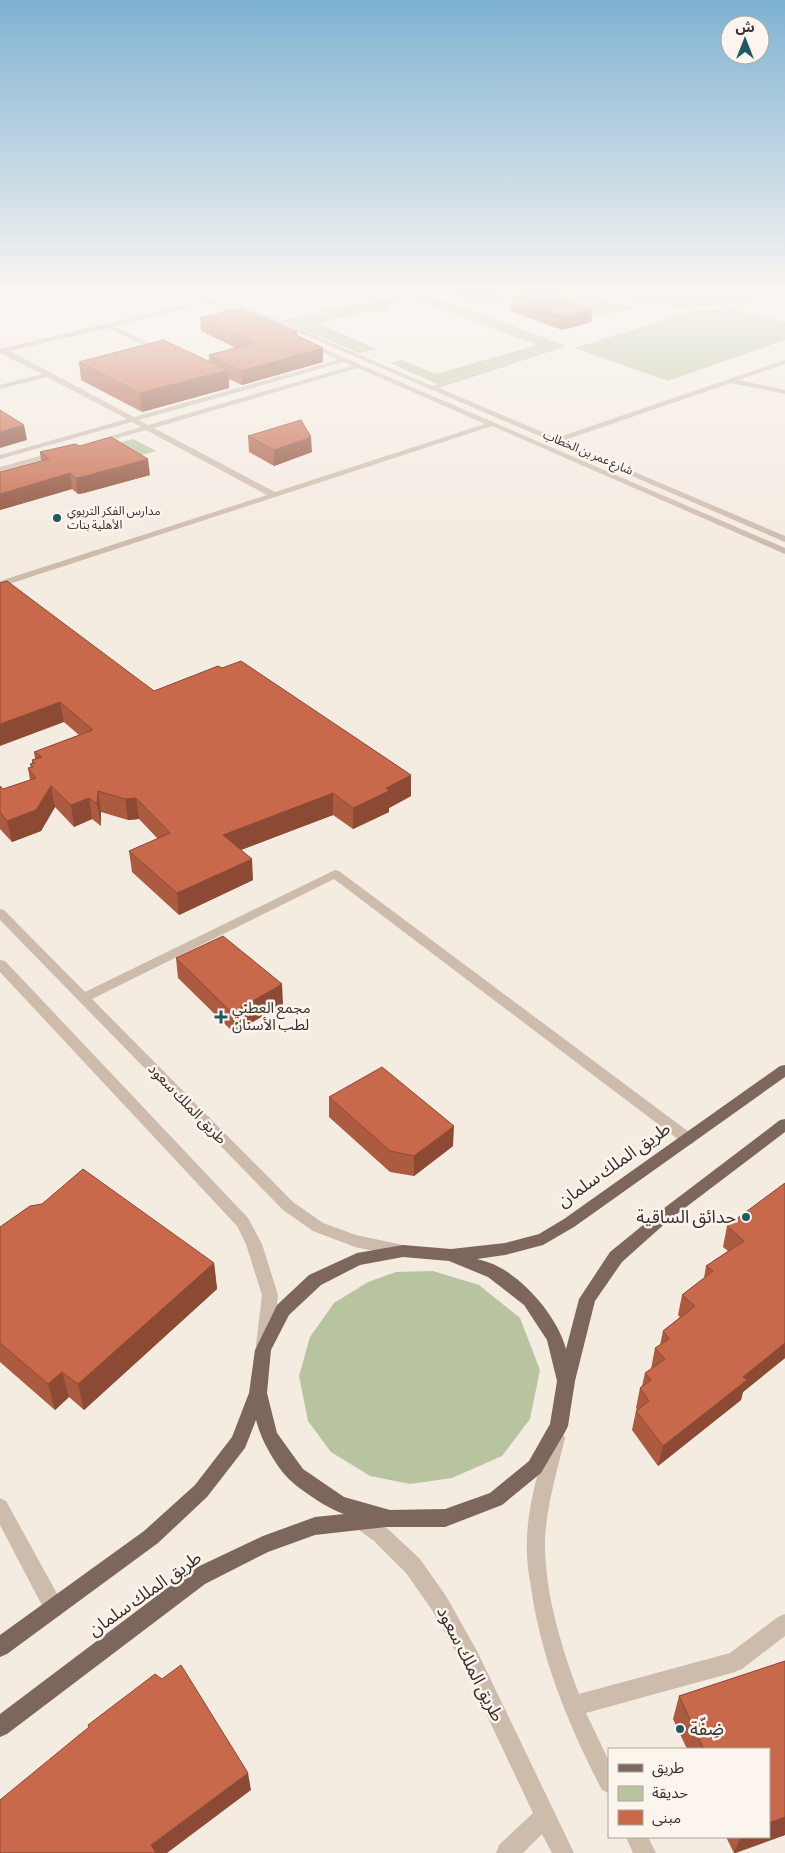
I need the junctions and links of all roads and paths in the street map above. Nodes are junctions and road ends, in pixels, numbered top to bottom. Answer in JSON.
{"nodes":[{"id":1,"x":28,"y":379,"type":"edge"},
{"id":2,"x":59,"y":379,"type":"edge"},
{"id":3,"x":275,"y":379,"type":"edge"},
{"id":4,"x":311,"y":379,"type":"edge"},
{"id":5,"x":389,"y":379,"type":"edge"},
{"id":6,"x":412,"y":379,"type":"edge"},
{"id":7,"x":458,"y":379,"type":"edge"},
{"id":8,"x":734,"y":379,"type":"edge"},
{"id":9,"x":730,"y":381,"type":"junction"},
{"id":10,"x":232,"y":385,"type":"dead end"},
{"id":11,"x":0,"y":387,"type":"edge"},
{"id":12,"x":432,"y":388,"type":"junction"},
{"id":13,"x":241,"y":389,"type":"junction"},
{"id":14,"x":785,"y":392,"type":"edge"},
{"id":15,"x":133,"y":420,"type":"junction"},
{"id":16,"x":492,"y":424,"type":"junction"},
{"id":17,"x":147,"y":427,"type":"junction"},
{"id":18,"x":555,"y":441,"type":"junction"},
{"id":19,"x":92,"y":443,"type":"edge"},
{"id":20,"x":64,"y":451,"type":"edge"},
{"id":21,"x":0,"y":457,"type":"edge"},
{"id":22,"x":0,"y":469,"type":"edge"},
{"id":23,"x":274,"y":495,"type":"junction"},
{"id":24,"x":785,"y":527,"type":"edge"},
{"id":25,"x":781,"y":537,"type":"edge"},
{"id":26,"x":785,"y":551,"type":"edge"},
{"id":27,"x":0,"y":584,"type":"edge"},
{"id":28,"x":0,"y":913,"type":"edge"},
{"id":29,"x":0,"y":964,"type":"edge"},
{"id":30,"x":83,"y":998,"type":"junction"},
{"id":31,"x":785,"y":1070,"type":"edge"},
{"id":32,"x":785,"y":1124,"type":"edge"},
{"id":33,"x":688,"y":1139,"type":"junction"},
{"id":34,"x":402,"y":1251,"type":"junction"},
{"id":35,"x":450,"y":1255,"type":"junction"},
{"id":36,"x":263,"y":1350,"type":"junction"},
{"id":37,"x":566,"y":1381,"type":"junction"},
{"id":38,"x":258,"y":1393,"type":"junction"},
{"id":39,"x":559,"y":1426,"type":"junction"},
{"id":40,"x":339,"y":1504,"type":"junction"},
{"id":41,"x":0,"y":1507,"type":"edge"},
{"id":42,"x":390,"y":1519,"type":"junction"},
{"id":43,"x":363,"y":1522,"type":"junction"},
{"id":44,"x":54,"y":1608,"type":"junction"},
{"id":45,"x":785,"y":1624,"type":"edge"},
{"id":46,"x":0,"y":1647,"type":"edge"},
{"id":47,"x":573,"y":1706,"type":"junction"},
{"id":48,"x":0,"y":1727,"type":"edge"},
{"id":49,"x":608,"y":1781,"type":"edge"},
{"id":50,"x":545,"y":1816,"type":"junction"},
{"id":51,"x":638,"y":1838,"type":"edge"},
{"id":52,"x":507,"y":1853,"type":"edge"},
{"id":53,"x":563,"y":1853,"type":"edge"},
{"id":54,"x":645,"y":1853,"type":"edge"}],
"edges":[{"from":1,"to":11,"type":"street"},
{"from":2,"to":15,"type":"street"},
{"from":3,"to":13,"type":"street"},
{"from":4,"to":17,"type":"street"},
{"from":5,"to":16,"type":"street","name":"شارع عمر بن الخطاب"},
{"from":6,"to":12,"type":"street","name":"شارع عمر بن الخطاب"},
{"from":7,"to":12,"type":"street"},
{"from":8,"to":9,"type":"street"},
{"from":9,"to":14,"type":"street"},
{"from":9,"to":18,"type":"street"},
{"from":10,"to":13,"type":"street"},
{"from":12,"to":18,"type":"street","name":"شارع عمر بن الخطاب"},
{"from":13,"to":15,"type":"street"},
{"from":15,"to":17,"type":"street"},
{"from":15,"to":21,"type":"street"},
{"from":16,"to":23,"type":"street"},
{"from":16,"to":26,"type":"street","name":"شارع عمر بن الخطاب"},
{"from":17,"to":19,"type":"street"},
{"from":17,"to":23,"type":"street"},
{"from":18,"to":25,"type":"street","name":"شارع عمر بن الخطاب"},
{"from":20,"to":22,"type":"street"},
{"from":23,"to":27,"type":"street"},
{"from":24,"to":25,"type":"street"},
{"from":28,"to":30,"type":"street","name":"طريق الملك سعود"},
{"from":29,"to":36,"type":"street"},
{"from":30,"to":33,"type":"street"},
{"from":30,"to":34,"type":"street","name":"طريق الملك سعود"},
{"from":31,"to":33,"type":"main road","name":"طريق الملك سلمان"},
{"from":32,"to":37,"type":"main road"},
{"from":33,"to":35,"type":"main road","name":"طريق الملك سلمان"},
{"from":34,"to":35,"type":"main road"},
{"from":34,"to":36,"type":"main road"},
{"from":35,"to":37,"type":"main road"},
{"from":36,"to":38,"type":"main road"},
{"from":37,"to":39,"type":"main road"},
{"from":38,"to":40,"type":"main road"},
{"from":38,"to":44,"type":"main road"},
{"from":39,"to":42,"type":"main road"},
{"from":39,"to":47,"type":"street"},
{"from":40,"to":42,"type":"main road"},
{"from":40,"to":43,"type":"street","name":"طريق الملك سعود"},
{"from":41,"to":44,"type":"street"},
{"from":42,"to":43,"type":"main road","name":"طريق الملك سلمان"},
{"from":43,"to":48,"type":"main road","name":"طريق الملك سلمان"},
{"from":43,"to":50,"type":"street","name":"طريق الملك سعود"},
{"from":44,"to":46,"type":"main road"},
{"from":45,"to":47,"type":"street"},
{"from":47,"to":49,"type":"street"},
{"from":50,"to":52,"type":"street"},
{"from":50,"to":53,"type":"street","name":"طريق الملك سعود"},
{"from":51,"to":54,"type":"street"}]}
